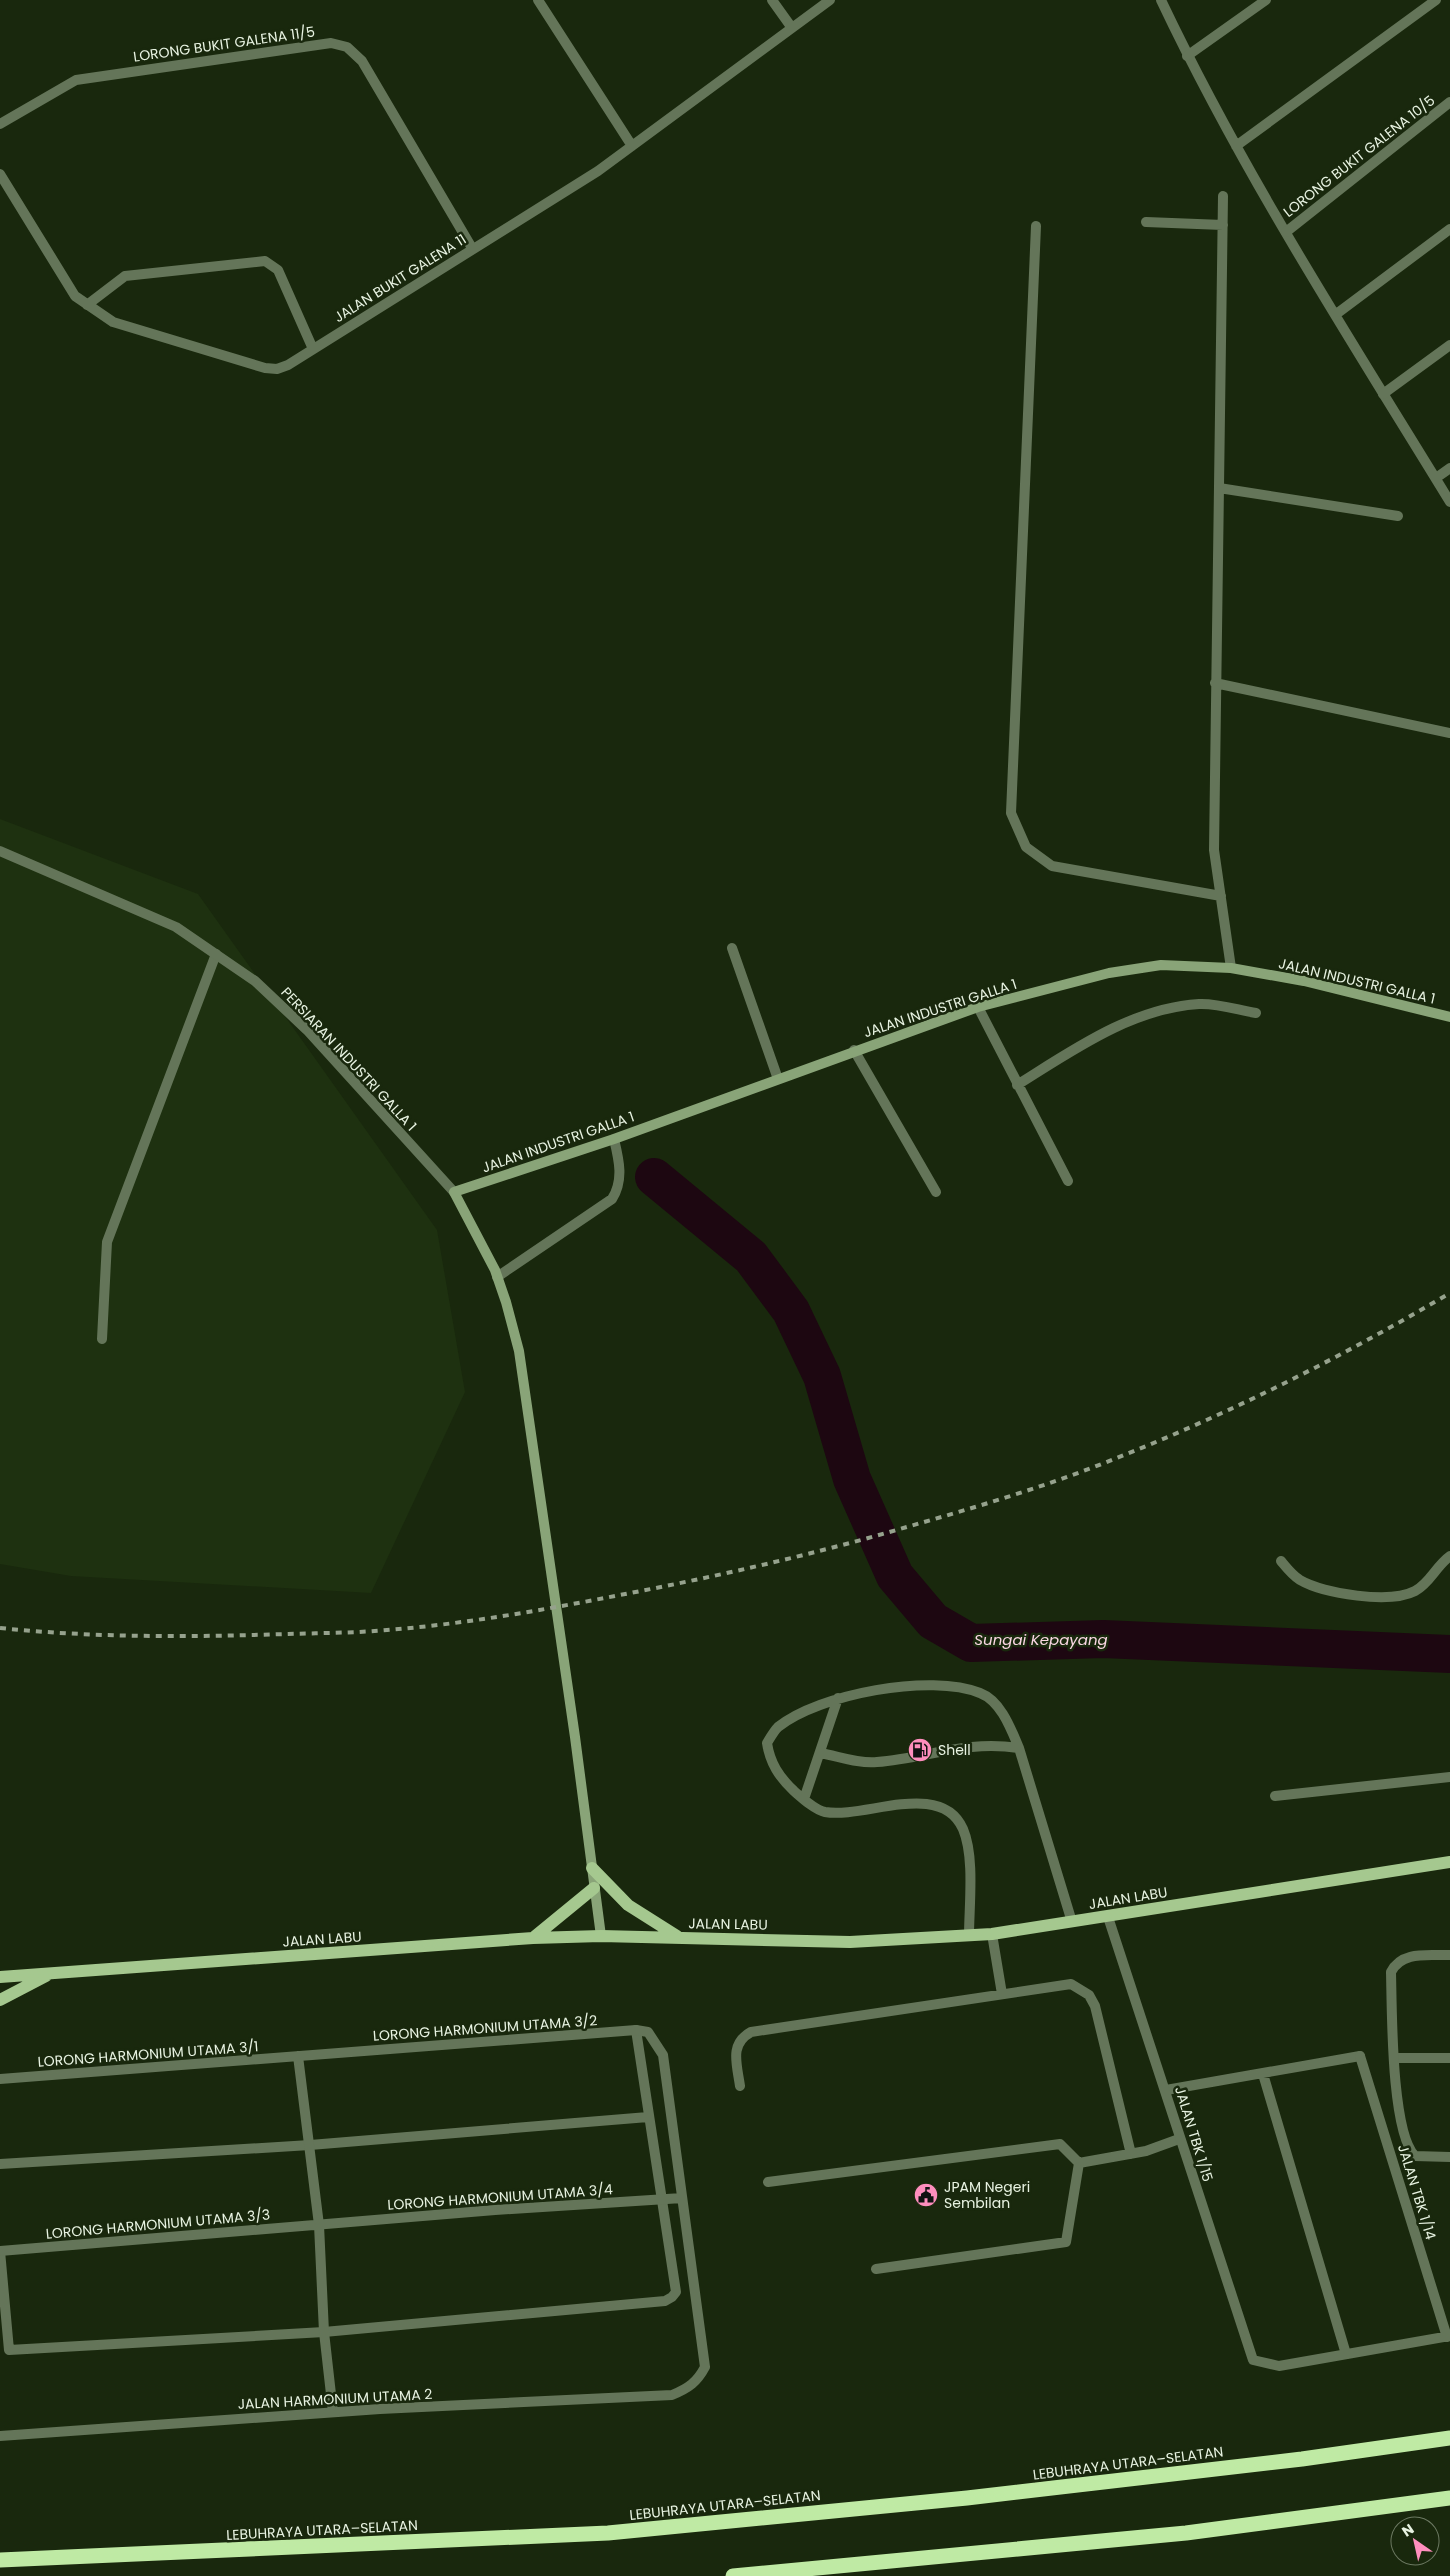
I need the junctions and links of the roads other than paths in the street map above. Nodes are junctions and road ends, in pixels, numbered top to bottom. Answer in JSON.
{"nodes":[{"id":1,"x":538,"y":0,"type":"edge"},
{"id":2,"x":772,"y":0,"type":"edge"},
{"id":3,"x":830,"y":0,"type":"edge"},
{"id":4,"x":1161,"y":0,"type":"edge"},
{"id":5,"x":1266,"y":0,"type":"edge"},
{"id":6,"x":1436,"y":0,"type":"edge"},
{"id":7,"x":792,"y":28,"type":"junction"},
{"id":8,"x":1188,"y":56,"type":"junction"},
{"id":9,"x":1450,"y":102,"type":"edge"},
{"id":10,"x":0,"y":124,"type":"edge"},
{"id":11,"x":632,"y":146,"type":"junction"},
{"id":12,"x":1236,"y":146,"type":"junction"},
{"id":13,"x":0,"y":174,"type":"edge"},
{"id":14,"x":1224,"y":196,"type":"dead end"},
{"id":15,"x":1146,"y":222,"type":"dead end"},
{"id":16,"x":1223,"y":225,"type":"junction"},
{"id":17,"x":1036,"y":226,"type":"dead end"},
{"id":18,"x":1450,"y":230,"type":"edge"},
{"id":19,"x":1286,"y":232,"type":"junction"},
{"id":20,"x":472,"y":248,"type":"junction"},
{"id":21,"x":88,"y":305,"type":"junction"},
{"id":22,"x":1335,"y":315,"type":"junction"},
{"id":23,"x":1450,"y":345,"type":"edge"},
{"id":24,"x":313,"y":349,"type":"junction"},
{"id":25,"x":1383,"y":394,"type":"junction"},
{"id":26,"x":1450,"y":468,"type":"edge"},
{"id":27,"x":1436,"y":478,"type":"junction"},
{"id":28,"x":1218,"y":488,"type":"junction"},
{"id":29,"x":1450,"y":502,"type":"edge"},
{"id":30,"x":1398,"y":516,"type":"dead end"},
{"id":31,"x":1215,"y":683,"type":"junction"},
{"id":32,"x":1450,"y":733,"type":"edge"},
{"id":33,"x":0,"y":851,"type":"edge"},
{"id":34,"x":1221,"y":896,"type":"junction"},
{"id":35,"x":732,"y":948,"type":"dead end"},
{"id":36,"x":216,"y":954,"type":"junction"},
{"id":37,"x":1232,"y":968,"type":"junction"},
{"id":38,"x":978,"y":1007,"type":"junction"},
{"id":39,"x":1256,"y":1013,"type":"dead end"},
{"id":40,"x":1450,"y":1017,"type":"edge"},
{"id":41,"x":854,"y":1050,"type":"junction"},
{"id":42,"x":778,"y":1079,"type":"junction"},
{"id":43,"x":1017,"y":1085,"type":"junction"},
{"id":44,"x":614,"y":1139,"type":"junction"},
{"id":45,"x":1068,"y":1181,"type":"dead end"},
{"id":46,"x":454,"y":1192,"type":"junction"},
{"id":47,"x":936,"y":1192,"type":"dead end"},
{"id":48,"x":497,"y":1276,"type":"junction"},
{"id":49,"x":102,"y":1339,"type":"dead end"},
{"id":50,"x":1450,"y":1556,"type":"edge"},
{"id":51,"x":1281,"y":1561,"type":"dead end"},
{"id":52,"x":838,"y":1698,"type":"junction"},
{"id":53,"x":1019,"y":1748,"type":"junction"},
{"id":54,"x":820,"y":1753,"type":"junction"},
{"id":55,"x":1450,"y":1777,"type":"edge"},
{"id":56,"x":1275,"y":1796,"type":"dead end"},
{"id":57,"x":804,"y":1799,"type":"junction"},
{"id":58,"x":1450,"y":1862,"type":"edge"},
{"id":59,"x":592,"y":1868,"type":"junction"},
{"id":60,"x":594,"y":1888,"type":"junction"},
{"id":61,"x":1108,"y":1917,"type":"junction"},
{"id":62,"x":1072,"y":1922,"type":"junction"},
{"id":63,"x":992,"y":1934,"type":"junction"},
{"id":64,"x":601,"y":1936,"type":"junction"},
{"id":65,"x":969,"y":1936,"type":"junction"},
{"id":66,"x":532,"y":1938,"type":"junction"},
{"id":67,"x":680,"y":1938,"type":"junction"},
{"id":68,"x":1450,"y":1956,"type":"edge"},
{"id":69,"x":53,"y":1972,"type":"junction"},
{"id":70,"x":0,"y":1977,"type":"edge"},
{"id":71,"x":1002,"y":1994,"type":"junction"},
{"id":72,"x":0,"y":2000,"type":"edge"},
{"id":73,"x":636,"y":2030,"type":"junction"},
{"id":74,"x":298,"y":2056,"type":"junction"},
{"id":75,"x":1395,"y":2058,"type":"junction"},
{"id":76,"x":1450,"y":2058,"type":"edge"},
{"id":77,"x":1263,"y":2074,"type":"junction"},
{"id":78,"x":0,"y":2079,"type":"edge"},
{"id":79,"x":740,"y":2086,"type":"dead end"},
{"id":80,"x":1166,"y":2090,"type":"junction"},
{"id":81,"x":648,"y":2117,"type":"junction"},
{"id":82,"x":1180,"y":2139,"type":"junction"},
{"id":83,"x":310,"y":2145,"type":"junction"},
{"id":84,"x":1131,"y":2154,"type":"junction"},
{"id":85,"x":1450,"y":2157,"type":"edge"},
{"id":86,"x":1079,"y":2163,"type":"junction"},
{"id":87,"x":0,"y":2164,"type":"edge"},
{"id":88,"x":768,"y":2182,"type":"dead end"},
{"id":89,"x":682,"y":2198,"type":"junction"},
{"id":90,"x":663,"y":2200,"type":"junction"},
{"id":91,"x":319,"y":2225,"type":"junction"},
{"id":92,"x":0,"y":2251,"type":"edge"},
{"id":93,"x":876,"y":2269,"type":"dead end"},
{"id":94,"x":324,"y":2332,"type":"junction"},
{"id":95,"x":1449,"y":2337,"type":"edge"},
{"id":96,"x":1346,"y":2354,"type":"junction"},
{"id":97,"x":333,"y":2412,"type":"junction"},
{"id":98,"x":0,"y":2436,"type":"edge"},
{"id":99,"x":1450,"y":2438,"type":"edge"},
{"id":100,"x":1450,"y":2498,"type":"edge"},
{"id":101,"x":0,"y":2560,"type":"edge"},
{"id":102,"x":733,"y":2576,"type":"edge"}],
"edges":[{"from":1,"to":11,"type":"street"},
{"from":2,"to":7,"type":"street"},
{"from":3,"to":7,"type":"street","name":"JALAN BUKIT GALENA 11"},
{"from":4,"to":8,"type":"street"},
{"from":5,"to":8,"type":"street"},
{"from":6,"to":12,"type":"street"},
{"from":7,"to":11,"type":"street","name":"JALAN BUKIT GALENA 11"},
{"from":8,"to":12,"type":"street"},
{"from":9,"to":19,"type":"street","name":"LORONG BUKIT GALENA 10/5"},
{"from":10,"to":20,"type":"street","name":"LORONG BUKIT GALENA 11/5"},
{"from":11,"to":20,"type":"street","name":"JALAN BUKIT GALENA 11"},
{"from":12,"to":19,"type":"street"},
{"from":13,"to":21,"type":"street","name":"JALAN BUKIT GALENA 11"},
{"from":14,"to":16,"type":"street"},
{"from":15,"to":16,"type":"street"},
{"from":16,"to":28,"type":"street"},
{"from":17,"to":34,"type":"street"},
{"from":18,"to":22,"type":"street"},
{"from":19,"to":22,"type":"street"},
{"from":20,"to":24,"type":"street","name":"JALAN BUKIT GALENA 11"},
{"from":21,"to":24,"type":"street","name":"JALAN BUKIT GALENA 11"},
{"from":21,"to":24,"type":"street"},
{"from":22,"to":25,"type":"street"},
{"from":23,"to":25,"type":"street"},
{"from":25,"to":27,"type":"street"},
{"from":26,"to":27,"type":"street"},
{"from":27,"to":29,"type":"street"},
{"from":28,"to":30,"type":"street"},
{"from":28,"to":31,"type":"street"},
{"from":31,"to":32,"type":"street"},
{"from":31,"to":34,"type":"street"},
{"from":33,"to":36,"type":"street","name":"PERSIARAN INDUSTRI GALLA 1"},
{"from":34,"to":37,"type":"street"},
{"from":35,"to":42,"type":"street"},
{"from":36,"to":46,"type":"street","name":"PERSIARAN INDUSTRI GALLA 1"},
{"from":36,"to":49,"type":"street"},
{"from":37,"to":38,"type":"main road","name":"JALAN INDUSTRI GALLA 1"},
{"from":37,"to":40,"type":"main road","name":"JALAN INDUSTRI GALLA 1"},
{"from":38,"to":41,"type":"main road","name":"JALAN INDUSTRI GALLA 1"},
{"from":38,"to":43,"type":"street"},
{"from":39,"to":43,"type":"street"},
{"from":41,"to":42,"type":"main road","name":"JALAN INDUSTRI GALLA 1"},
{"from":41,"to":47,"type":"street"},
{"from":42,"to":44,"type":"main road","name":"JALAN INDUSTRI GALLA 1"},
{"from":43,"to":45,"type":"street"},
{"from":44,"to":46,"type":"main road","name":"JALAN INDUSTRI GALLA 1"},
{"from":44,"to":48,"type":"street"},
{"from":46,"to":48,"type":"main road"},
{"from":48,"to":59,"type":"main road"},
{"from":50,"to":51,"type":"street"},
{"from":52,"to":53,"type":"street"},
{"from":52,"to":54,"type":"street"},
{"from":52,"to":57,"type":"street"},
{"from":53,"to":54,"type":"street"},
{"from":53,"to":62,"type":"street"},
{"from":54,"to":57,"type":"street"},
{"from":55,"to":56,"type":"street"},
{"from":57,"to":65,"type":"street"},
{"from":58,"to":61,"type":"main road","name":"JALAN LABU"},
{"from":59,"to":60,"type":"main road"},
{"from":59,"to":67,"type":"main road"},
{"from":60,"to":64,"type":"main road"},
{"from":60,"to":66,"type":"main road"},
{"from":61,"to":62,"type":"main road","name":"JALAN LABU"},
{"from":61,"to":80,"type":"street","name":"JALAN TBK 1/15"},
{"from":62,"to":63,"type":"main road","name":"JALAN LABU"},
{"from":63,"to":65,"type":"main road","name":"JALAN LABU"},
{"from":63,"to":71,"type":"street"},
{"from":64,"to":66,"type":"main road","name":"JALAN LABU"},
{"from":64,"to":67,"type":"main road","name":"JALAN LABU"},
{"from":65,"to":67,"type":"main road","name":"JALAN LABU"},
{"from":66,"to":69,"type":"main road","name":"JALAN LABU"},
{"from":68,"to":75,"type":"street"},
{"from":69,"to":70,"type":"main road","name":"JALAN LABU"},
{"from":69,"to":72,"type":"main road"},
{"from":71,"to":79,"type":"street"},
{"from":71,"to":84,"type":"street"},
{"from":73,"to":74,"type":"street","name":"LORONG HARMONIUM UTAMA 3/2"},
{"from":73,"to":81,"type":"street"},
{"from":73,"to":89,"type":"street"},
{"from":74,"to":78,"type":"street","name":"LORONG HARMONIUM UTAMA 3/1"},
{"from":74,"to":83,"type":"street"},
{"from":75,"to":76,"type":"street"},
{"from":75,"to":85,"type":"street"},
{"from":77,"to":80,"type":"street"},
{"from":77,"to":95,"type":"street","name":"JALAN TBK 1/14"},
{"from":77,"to":96,"type":"street"},
{"from":80,"to":82,"type":"street","name":"JALAN TBK 1/15"},
{"from":81,"to":83,"type":"street"},
{"from":81,"to":90,"type":"street"},
{"from":82,"to":84,"type":"street"},
{"from":82,"to":96,"type":"street","name":"JALAN TBK 1/15"},
{"from":83,"to":87,"type":"street"},
{"from":83,"to":91,"type":"street"},
{"from":84,"to":86,"type":"street"},
{"from":86,"to":88,"type":"street"},
{"from":86,"to":93,"type":"street"},
{"from":89,"to":90,"type":"street","name":"LORONG HARMONIUM UTAMA 3/4"},
{"from":89,"to":97,"type":"street","name":"JALAN HARMONIUM UTAMA 2"},
{"from":90,"to":91,"type":"street","name":"LORONG HARMONIUM UTAMA 3/4"},
{"from":90,"to":94,"type":"street"},
{"from":91,"to":92,"type":"street","name":"LORONG HARMONIUM UTAMA 3/3"},
{"from":91,"to":94,"type":"street"},
{"from":92,"to":94,"type":"street"},
{"from":94,"to":97,"type":"street"},
{"from":95,"to":96,"type":"street"},
{"from":97,"to":98,"type":"street","name":"JALAN HARMONIUM UTAMA 2"},
{"from":99,"to":101,"type":"highway","name":"LEBUHRAYA UTARA–SELATAN"},
{"from":100,"to":102,"type":"highway"}]}
